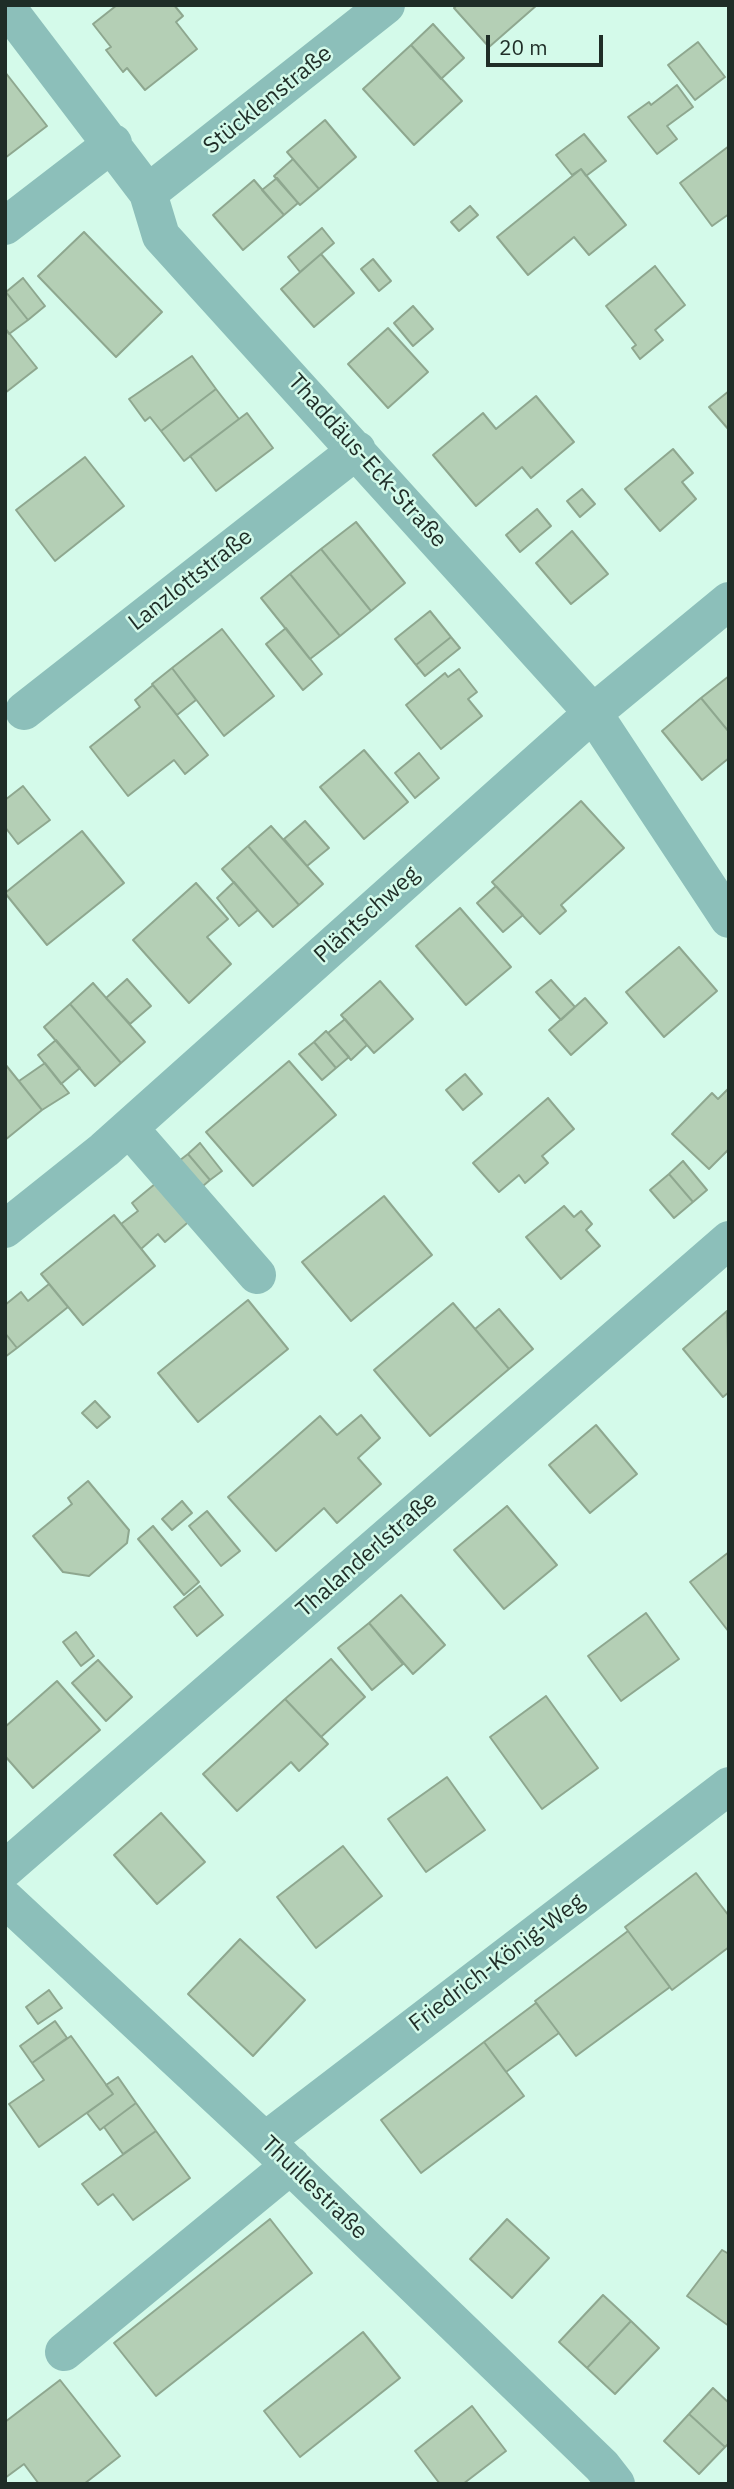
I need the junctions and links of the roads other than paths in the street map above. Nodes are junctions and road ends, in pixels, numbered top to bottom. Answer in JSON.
{"nodes":[{"id":1,"x":5,"y":5,"type":"edge"},
{"id":2,"x":386,"y":5,"type":"edge"},
{"id":3,"x":113,"y":143,"type":"junction"},
{"id":4,"x":148,"y":193,"type":"junction"},
{"id":5,"x":5,"y":226,"type":"edge"},
{"id":6,"x":357,"y":450,"type":"junction"},
{"id":7,"x":729,"y":601,"type":"edge"},
{"id":8,"x":24,"y":710,"type":"dead end"},
{"id":9,"x":593,"y":713,"type":"junction"},
{"id":10,"x":729,"y":919,"type":"edge"},
{"id":11,"x":129,"y":1128,"type":"junction"},
{"id":12,"x":5,"y":1228,"type":"edge"},
{"id":13,"x":729,"y":1240,"type":"edge"},
{"id":14,"x":257,"y":1275,"type":"dead end"},
{"id":15,"x":729,"y":1786,"type":"edge"},
{"id":16,"x":5,"y":1869,"type":"edge"},
{"id":17,"x":9,"y":1908,"type":"edge"},
{"id":18,"x":278,"y":2153,"type":"junction"},
{"id":19,"x":64,"y":2352,"type":"dead end"},
{"id":20,"x":616,"y":2484,"type":"edge"}],
"edges":[{"from":1,"to":3,"type":"street","name":"Thaddäus-Eck-Straße"},
{"from":2,"to":4,"type":"street","name":"Stücklenstraße"},
{"from":3,"to":4,"type":"street","name":"Thaddäus-Eck-Straße"},
{"from":3,"to":5,"type":"street"},
{"from":4,"to":6,"type":"street","name":"Thaddäus-Eck-Straße"},
{"from":6,"to":8,"type":"street","name":"Lanzlottstraße"},
{"from":6,"to":9,"type":"street","name":"Thaddäus-Eck-Straße"},
{"from":7,"to":9,"type":"street","name":"Pläntschweg"},
{"from":9,"to":10,"type":"street","name":"Thaddäus-Eck-Straße"},
{"from":9,"to":11,"type":"street","name":"Pläntschweg"},
{"from":11,"to":12,"type":"street","name":"Pläntschweg"},
{"from":11,"to":14,"type":"street"},
{"from":13,"to":16,"type":"street","name":"Thalanderlstraße"},
{"from":15,"to":18,"type":"street","name":"Friedrich-König-Weg"},
{"from":17,"to":18,"type":"street","name":"Thuillestraße"},
{"from":18,"to":19,"type":"street","name":"Friedrich-König-Weg"},
{"from":18,"to":20,"type":"street","name":"Thuillestraße"}]}
